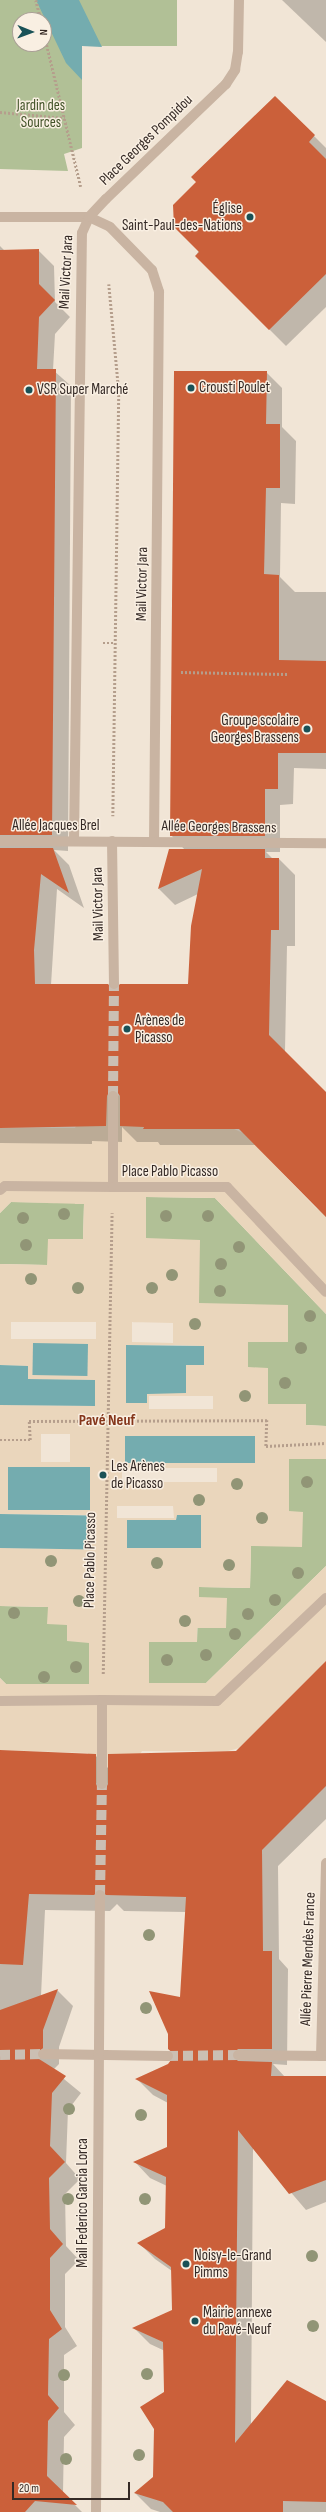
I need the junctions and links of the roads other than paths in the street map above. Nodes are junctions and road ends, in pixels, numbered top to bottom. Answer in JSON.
{"nodes":[{"id":1,"x":239,"y":0,"type":"edge"},
{"id":2,"x":0,"y":217,"type":"edge"},
{"id":3,"x":89,"y":217,"type":"junction"},
{"id":4,"x":0,"y":841,"type":"edge"},
{"id":5,"x":74,"y":841,"type":"junction"},
{"id":6,"x":112,"y":841,"type":"junction"},
{"id":7,"x":154,"y":841,"type":"junction"},
{"id":8,"x":326,"y":843,"type":"edge"},
{"id":9,"x":114,"y":984,"type":"tunnel mouth"},
{"id":10,"x":113,"y":1096,"type":"tunnel mouth"},
{"id":11,"x":113,"y":1187,"type":"junction"},
{"id":12,"x":0,"y":1190,"type":"edge"},
{"id":13,"x":326,"y":1292,"type":"edge"},
{"id":14,"x":326,"y":1598,"type":"edge"},
{"id":15,"x":102,"y":1700,"type":"junction"},
{"id":16,"x":0,"y":1701,"type":"edge"},
{"id":17,"x":102,"y":1784,"type":"tunnel mouth"},
{"id":18,"x":326,"y":1863,"type":"edge"},
{"id":19,"x":100,"y":1895,"type":"tunnel mouth"},
{"id":20,"x":43,"y":2054,"type":"tunnel mouth"},
{"id":21,"x":99,"y":2056,"type":"junction"},
{"id":22,"x":168,"y":2056,"type":"tunnel mouth"},
{"id":23,"x":238,"y":2056,"type":"tunnel mouth"},
{"id":24,"x":324,"y":2056,"type":"edge"},
{"id":25,"x":96,"y":2512,"type":"edge"}],
"edges":[{"from":1,"to":3,"type":"street","name":"Place Georges Pompidou"},
{"from":2,"to":3,"type":"street"},
{"from":3,"to":5,"type":"street","name":"Mail Victor Jara"},
{"from":3,"to":7,"type":"street","name":"Mail Victor Jara"},
{"from":4,"to":5,"type":"street","name":"Allée Jacques Brel"},
{"from":5,"to":6,"type":"street","name":"Allée Jacques Brel"},
{"from":6,"to":7,"type":"street","name":"Allée Georges Brassens"},
{"from":6,"to":9,"type":"street","name":"Mail Victor Jara"},
{"from":7,"to":8,"type":"street","name":"Allée Georges Brassens"},
{"from":10,"to":11,"type":"street"},
{"from":11,"to":12,"type":"street","name":"Place Pablo Picasso"},
{"from":11,"to":13,"type":"street","name":"Place Pablo Picasso"},
{"from":14,"to":15,"type":"street"},
{"from":15,"to":16,"type":"street"},
{"from":15,"to":17,"type":"street"},
{"from":18,"to":24,"type":"street","name":"Allée Pierre Mendès France"},
{"from":19,"to":21,"type":"street","name":"Mail Federico Garcia Lorca"},
{"from":20,"to":21,"type":"street"},
{"from":21,"to":22,"type":"street"},
{"from":21,"to":25,"type":"street","name":"Mail Federico Garcia Lorca"},
{"from":23,"to":24,"type":"street"}]}
